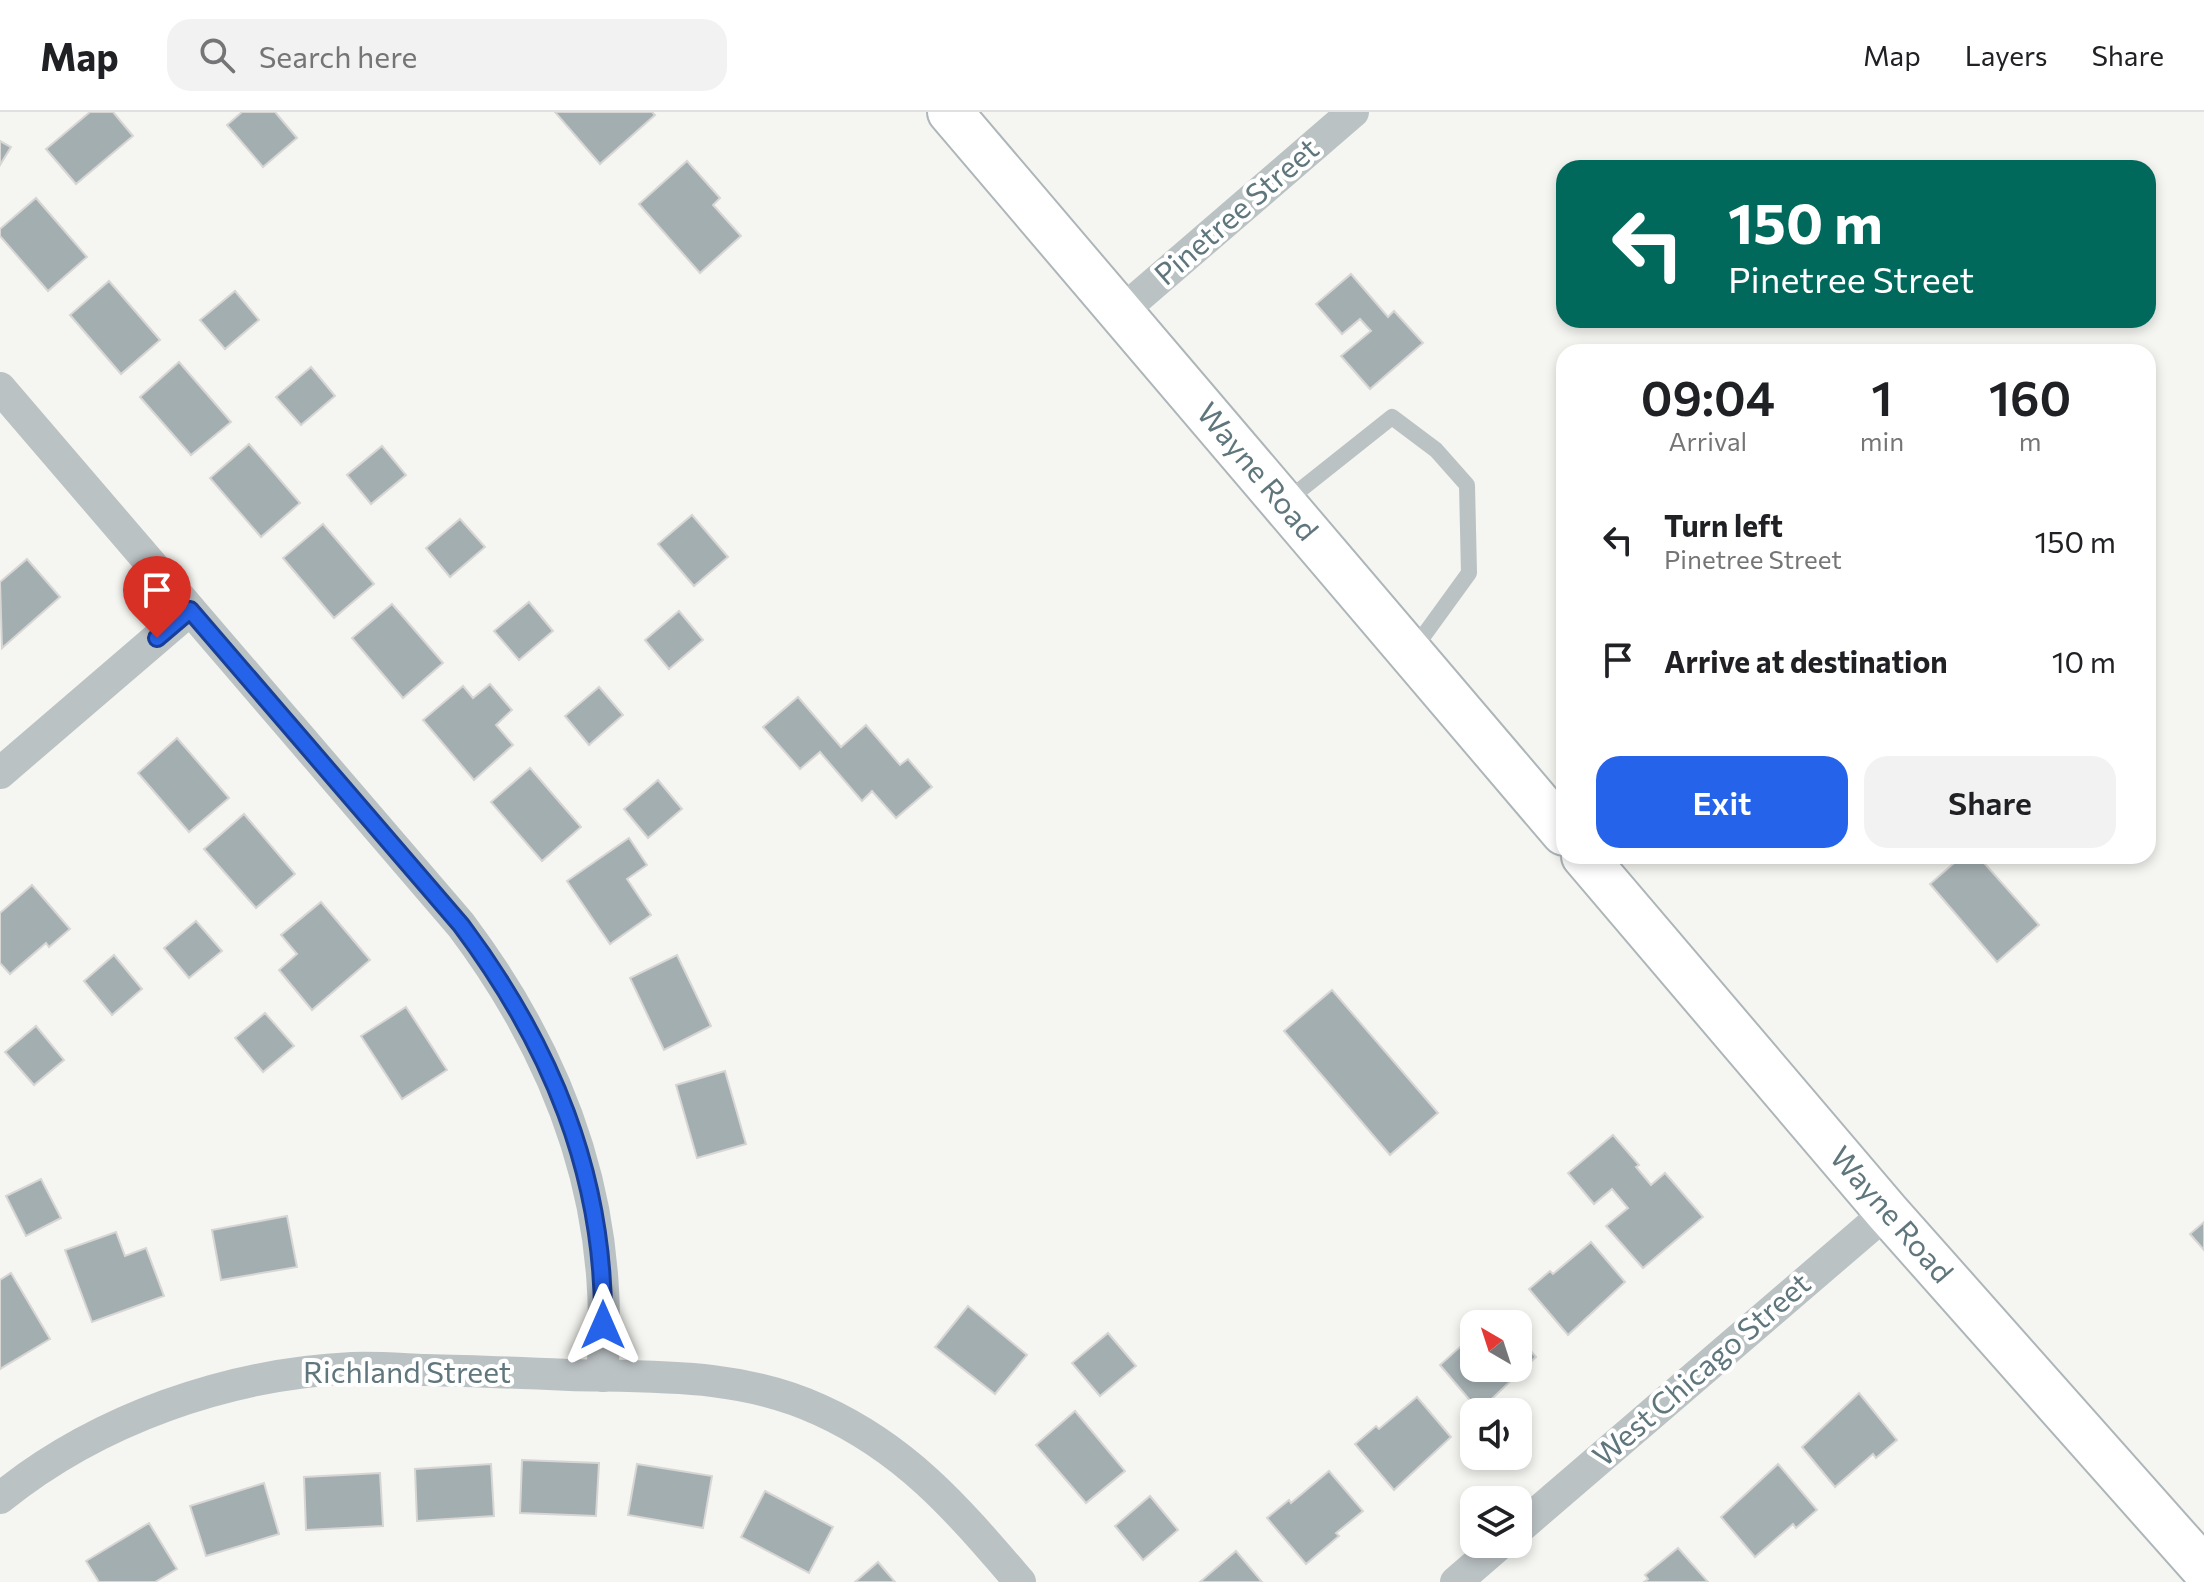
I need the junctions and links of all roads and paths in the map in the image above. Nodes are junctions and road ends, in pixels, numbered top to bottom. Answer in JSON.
{"nodes":[{"id":1,"x":950,"y":112,"type":"edge"},
{"id":2,"x":1353,"y":112,"type":"edge"},
{"id":3,"x":1121,"y":312,"type":"junction"},
{"id":4,"x":0,"y":388,"type":"edge"},
{"id":5,"x":1283,"y":503,"type":"junction"},
{"id":6,"x":190,"y":610,"type":"junction"},
{"id":7,"x":1411,"y":653,"type":"junction"},
{"id":8,"x":0,"y":773,"type":"edge"},
{"id":9,"x":1556,"y":824,"type":"edge"},
{"id":10,"x":1591,"y":864,"type":"edge"},
{"id":11,"x":1887,"y":1212,"type":"junction"},
{"id":12,"x":603,"y":1376,"type":"junction"},
{"id":13,"x":0,"y":1498,"type":"edge"},
{"id":14,"x":1532,"y":1517,"type":"edge"},
{"id":15,"x":1484,"y":1558,"type":"edge"},
{"id":16,"x":2204,"y":1569,"type":"edge"},
{"id":17,"x":1020,"y":1582,"type":"edge"},
{"id":18,"x":1456,"y":1582,"type":"edge"}],
"edges":[{"from":1,"to":3,"type":"main road","name":"Wayne Road"},
{"from":2,"to":3,"type":"street","name":"Pinetree Street"},
{"from":3,"to":5,"type":"main road","name":"Wayne Road"},
{"from":4,"to":6,"type":"street"},
{"from":5,"to":7,"type":"main road","name":"Wayne Road"},
{"from":5,"to":7,"type":"lane"},
{"from":6,"to":8,"type":"street"},
{"from":6,"to":12,"type":"street"},
{"from":7,"to":9,"type":"main road","name":"Wayne Road"},
{"from":10,"to":11,"type":"main road","name":"Wayne Road"},
{"from":11,"to":14,"type":"street","name":"West Chicago Street"},
{"from":11,"to":16,"type":"main road","name":"Wayne Road"},
{"from":12,"to":13,"type":"street","name":"Richland Street"},
{"from":12,"to":17,"type":"street","name":"Richland Street"},
{"from":15,"to":18,"type":"street"}]}
